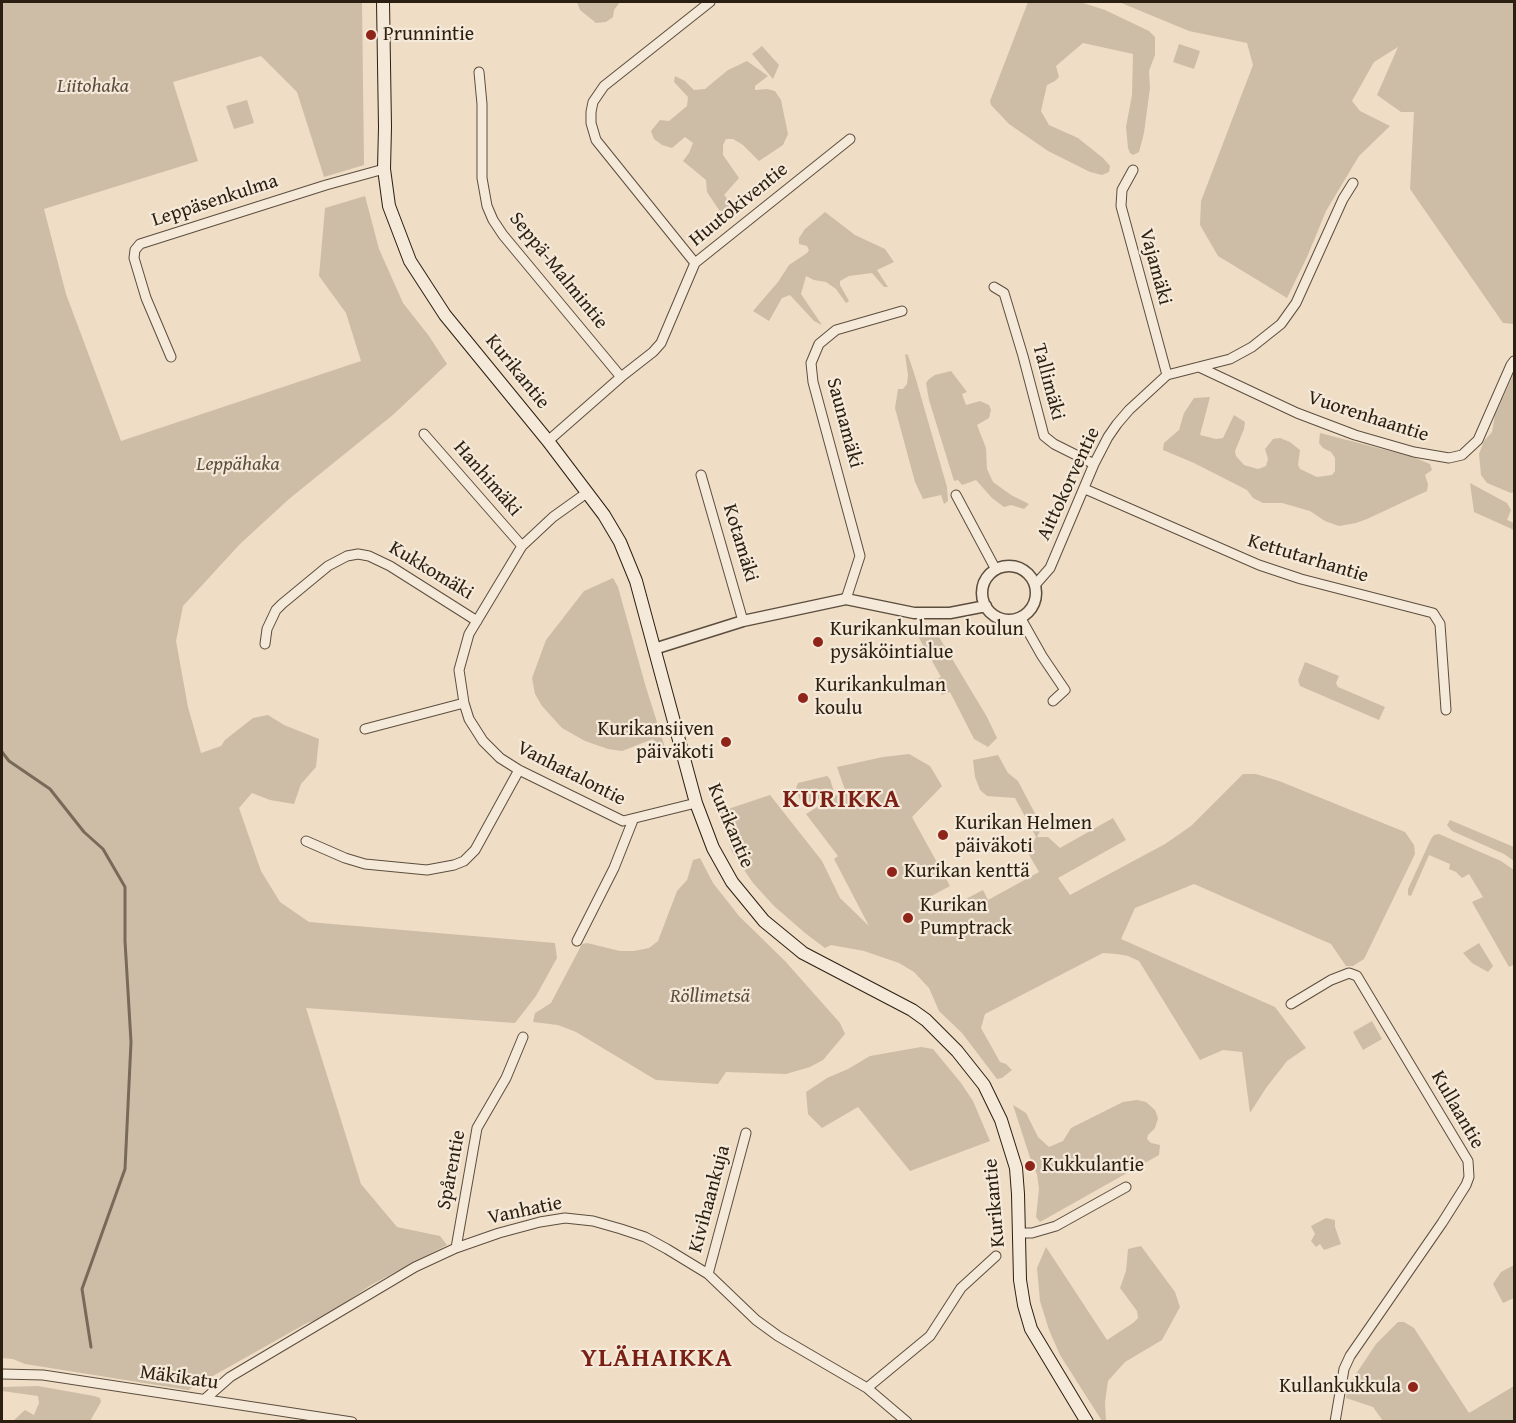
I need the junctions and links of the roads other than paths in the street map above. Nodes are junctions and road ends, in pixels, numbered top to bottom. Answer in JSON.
{"nodes":[{"id":1,"x":383,"y":2,"type":"edge"},
{"id":2,"x":710,"y":2,"type":"edge"},
{"id":3,"x":479,"y":72,"type":"dead end"},
{"id":4,"x":850,"y":140,"type":"dead end"},
{"id":5,"x":384,"y":169,"type":"junction"},
{"id":6,"x":1133,"y":170,"type":"dead end"},
{"id":7,"x":1353,"y":183,"type":"dead end"},
{"id":8,"x":695,"y":263,"type":"junction"},
{"id":9,"x":994,"y":287,"type":"dead end"},
{"id":10,"x":902,"y":311,"type":"dead end"},
{"id":11,"x":171,"y":357,"type":"dead end"},
{"id":12,"x":1515,"y":361,"type":"edge"},
{"id":13,"x":1199,"y":367,"type":"junction"},
{"id":14,"x":1167,"y":375,"type":"junction"},
{"id":15,"x":621,"y":377,"type":"junction"},
{"id":16,"x":424,"y":434,"type":"dead end"},
{"id":17,"x":548,"y":441,"type":"junction"},
{"id":18,"x":1094,"y":464,"type":"junction"},
{"id":19,"x":701,"y":475,"type":"dead end"},
{"id":20,"x":1085,"y":489,"type":"junction"},
{"id":21,"x":588,"y":492,"type":"junction"},
{"id":22,"x":956,"y":495,"type":"dead end"},
{"id":23,"x":522,"y":546,"type":"junction"},
{"id":24,"x":995,"y":568,"type":"junction"},
{"id":25,"x":1035,"y":585,"type":"junction"},
{"id":26,"x":846,"y":599,"type":"junction"},
{"id":27,"x":986,"y":606,"type":"junction"},
{"id":28,"x":1020,"y":618,"type":"junction"},
{"id":29,"x":477,"y":621,"type":"junction"},
{"id":30,"x":743,"y":621,"type":"junction"},
{"id":31,"x":265,"y":644,"type":"dead end"},
{"id":32,"x":654,"y":649,"type":"junction"},
{"id":33,"x":1053,"y":701,"type":"dead end"},
{"id":34,"x":464,"y":703,"type":"junction"},
{"id":35,"x":1446,"y":710,"type":"dead end"},
{"id":36,"x":365,"y":729,"type":"dead end"},
{"id":37,"x":519,"y":770,"type":"junction"},
{"id":38,"x":696,"y":804,"type":"junction"},
{"id":39,"x":633,"y":820,"type":"junction"},
{"id":40,"x":306,"y":841,"type":"dead end"},
{"id":41,"x":577,"y":941,"type":"dead end"},
{"id":42,"x":1291,"y":1004,"type":"dead end"},
{"id":43,"x":523,"y":1037,"type":"dead end"},
{"id":44,"x":746,"y":1133,"type":"dead end"},
{"id":45,"x":1126,"y":1187,"type":"dead end"},
{"id":46,"x":1019,"y":1233,"type":"junction"},
{"id":47,"x":456,"y":1248,"type":"junction"},
{"id":48,"x":996,"y":1256,"type":"dead end"},
{"id":49,"x":708,"y":1274,"type":"junction"},
{"id":50,"x":2,"y":1374,"type":"edge"},
{"id":51,"x":867,"y":1388,"type":"junction"},
{"id":52,"x":205,"y":1400,"type":"junction"},
{"id":53,"x":352,"y":1422,"type":"edge"},
{"id":54,"x":907,"y":1422,"type":"edge"},
{"id":55,"x":1086,"y":1422,"type":"edge"},
{"id":56,"x":1335,"y":1422,"type":"edge"}],
"edges":[{"from":1,"to":5,"type":"main road","name":"Kurikantie"},
{"from":2,"to":8,"type":"street"},
{"from":3,"to":15,"type":"street","name":"Seppä-Malmintie"},
{"from":4,"to":8,"type":"street","name":"Huutokiventie"},
{"from":5,"to":11,"type":"street","name":"Leppäsenkulma"},
{"from":5,"to":17,"type":"main road","name":"Kurikantie"},
{"from":6,"to":14,"type":"street","name":"Vajamäki"},
{"from":7,"to":13,"type":"street","name":"Aittokorventie"},
{"from":8,"to":15,"type":"street","name":"Huutokiventie"},
{"from":9,"to":18,"type":"street","name":"Tallimäki"},
{"from":10,"to":26,"type":"street","name":"Saunamäki"},
{"from":12,"to":13,"type":"street","name":"Vuorenhaantie"},
{"from":13,"to":14,"type":"street","name":"Aittokorventie"},
{"from":14,"to":18,"type":"street","name":"Aittokorventie"},
{"from":15,"to":17,"type":"street","name":"Huutokiventie"},
{"from":16,"to":23,"type":"street","name":"Hanhimäki"},
{"from":17,"to":21,"type":"main road","name":"Kurikantie"},
{"from":18,"to":20,"type":"street","name":"Aittokorventie"},
{"from":19,"to":30,"type":"street","name":"Kotamäki"},
{"from":20,"to":25,"type":"street","name":"Aittokorventie"},
{"from":20,"to":35,"type":"street","name":"Kettutarhantie"},
{"from":21,"to":23,"type":"street","name":"Vanhatalontie"},
{"from":21,"to":32,"type":"main road","name":"Kurikantie"},
{"from":22,"to":24,"type":"street"},
{"from":23,"to":29,"type":"street","name":"Vanhatalontie"},
{"from":24,"to":25,"type":"street"},
{"from":24,"to":27,"type":"street"},
{"from":25,"to":28,"type":"street"},
{"from":26,"to":27,"type":"street"},
{"from":26,"to":30,"type":"street"},
{"from":27,"to":28,"type":"street"},
{"from":28,"to":33,"type":"street"},
{"from":29,"to":31,"type":"street","name":"Kukkomäki"},
{"from":29,"to":34,"type":"street","name":"Vanhatalontie"},
{"from":30,"to":32,"type":"street"},
{"from":32,"to":38,"type":"main road","name":"Kurikantie"},
{"from":34,"to":36,"type":"street"},
{"from":34,"to":37,"type":"street","name":"Vanhatalontie"},
{"from":37,"to":39,"type":"street","name":"Vanhatalontie"},
{"from":37,"to":40,"type":"street"},
{"from":38,"to":39,"type":"street","name":"Vanhatalontie"},
{"from":38,"to":46,"type":"main road","name":"Kurikantie"},
{"from":39,"to":41,"type":"street"},
{"from":42,"to":56,"type":"street","name":"Kullaantie"},
{"from":43,"to":47,"type":"street","name":"Spårentie"},
{"from":44,"to":49,"type":"street","name":"Kivihaankuja"},
{"from":45,"to":46,"type":"street"},
{"from":46,"to":55,"type":"main road","name":"Kurikantie"},
{"from":47,"to":49,"type":"street","name":"Vanhatie"},
{"from":47,"to":52,"type":"street","name":"Vanhatie"},
{"from":48,"to":51,"type":"street"},
{"from":49,"to":51,"type":"street","name":"Vanhatie"},
{"from":50,"to":52,"type":"street","name":"Mäkikatu"},
{"from":51,"to":54,"type":"street","name":"Vanhatie"},
{"from":52,"to":53,"type":"street","name":"Mäkikatu"}]}
